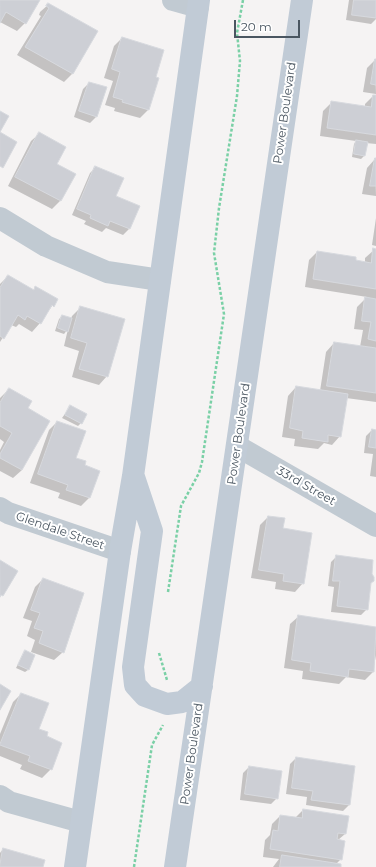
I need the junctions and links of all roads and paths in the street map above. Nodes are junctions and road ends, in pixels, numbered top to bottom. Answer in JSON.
{"nodes":[{"id":1,"x":173,"y":0,"type":"edge"},
{"id":2,"x":243,"y":0,"type":"edge"},
{"id":3,"x":302,"y":0,"type":"edge"},
{"id":4,"x":199,"y":4,"type":"edge"},
{"id":5,"x":0,"y":218,"type":"edge"},
{"id":6,"x":160,"y":280,"type":"junction"},
{"id":7,"x":237,"y":446,"type":"junction"},
{"id":8,"x":133,"y":476,"type":"junction"},
{"id":9,"x":0,"y":508,"type":"edge"},
{"id":10,"x":376,"y":526,"type":"edge"},
{"id":11,"x":120,"y":551,"type":"junction"},
{"id":12,"x":167,"y":600,"type":"dead end"},
{"id":13,"x":160,"y":647,"type":"dead end"},
{"id":14,"x":202,"y":686,"type":"junction"},
{"id":15,"x":167,"y":704,"type":"junction"},
{"id":16,"x":0,"y":796,"type":"edge"},
{"id":17,"x":81,"y":822,"type":"junction"},
{"id":18,"x":75,"y":867,"type":"edge"},
{"id":19,"x":134,"y":867,"type":"edge"},
{"id":20,"x":175,"y":867,"type":"edge"}],
"edges":[{"from":1,"to":4,"type":"street"},
{"from":2,"to":12,"type":"path"},
{"from":3,"to":7,"type":"main road","name":"Power Boulevard"},
{"from":4,"to":6,"type":"main road"},
{"from":5,"to":6,"type":"street"},
{"from":6,"to":8,"type":"main road"},
{"from":7,"to":10,"type":"street","name":"33rd Street"},
{"from":7,"to":14,"type":"main road","name":"Power Boulevard"},
{"from":8,"to":11,"type":"main road"},
{"from":8,"to":15,"type":"main road"},
{"from":9,"to":11,"type":"street","name":"Glendale Street"},
{"from":11,"to":17,"type":"main road"},
{"from":13,"to":15,"type":"path"},
{"from":14,"to":15,"type":"main road"},
{"from":14,"to":20,"type":"main road","name":"Power Boulevard"},
{"from":15,"to":19,"type":"path"},
{"from":16,"to":17,"type":"street"},
{"from":17,"to":18,"type":"main road"}]}
